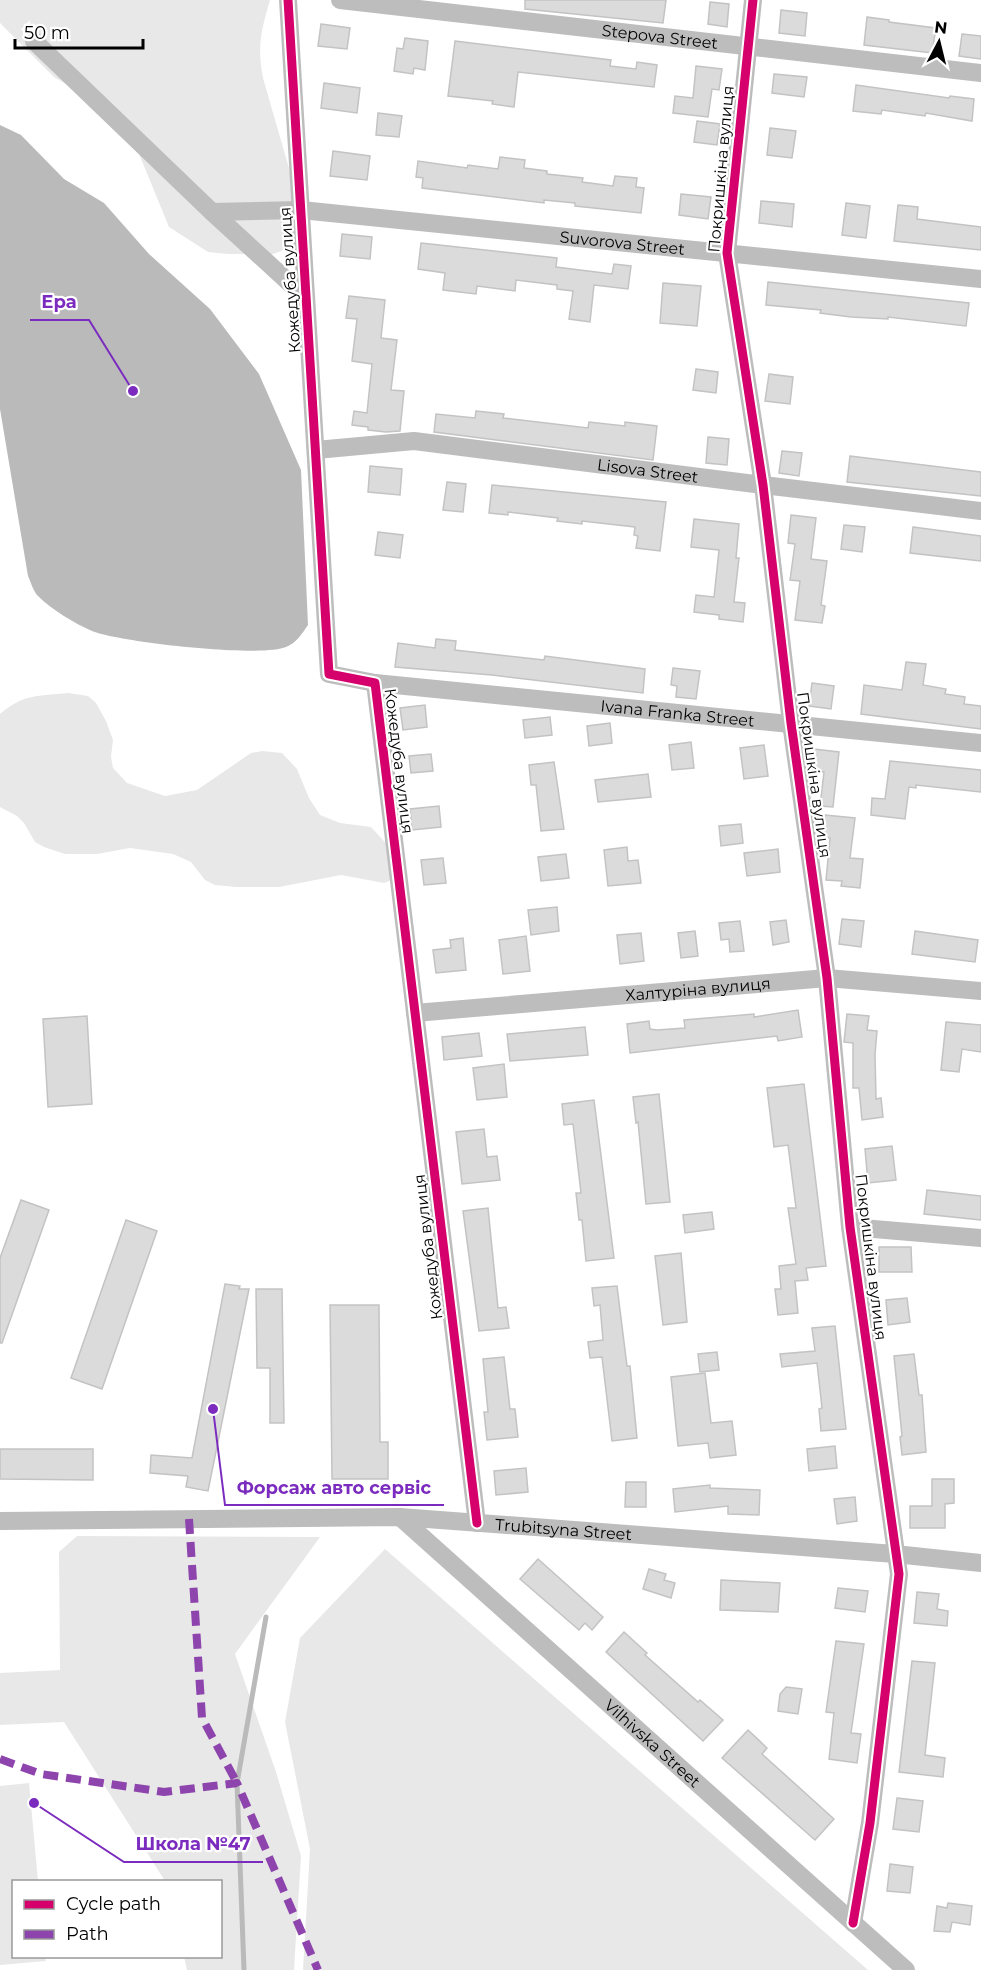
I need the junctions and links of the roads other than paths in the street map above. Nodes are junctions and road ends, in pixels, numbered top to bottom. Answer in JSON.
{"nodes":[{"id":1,"x":288,"y":0,"type":"edge"},
{"id":2,"x":340,"y":0,"type":"edge"},
{"id":3,"x":753,"y":0,"type":"edge"},
{"id":4,"x":34,"y":42,"type":"dead end"},
{"id":5,"x":748,"y":46,"type":"junction"},
{"id":6,"x":981,"y":73,"type":"edge"},
{"id":7,"x":301,"y":210,"type":"junction"},
{"id":8,"x":212,"y":212,"type":"junction"},
{"id":9,"x":727,"y":253,"type":"junction"},
{"id":10,"x":981,"y":279,"type":"edge"},
{"id":11,"x":306,"y":298,"type":"junction"},
{"id":12,"x":316,"y":450,"type":"junction"},
{"id":13,"x":763,"y":485,"type":"junction"},
{"id":14,"x":981,"y":511,"type":"edge"},
{"id":15,"x":375,"y":683,"type":"junction"},
{"id":16,"x":791,"y":723,"type":"junction"},
{"id":17,"x":981,"y":743,"type":"edge"},
{"id":18,"x":828,"y":978,"type":"junction"},
{"id":19,"x":981,"y":991,"type":"edge"},
{"id":20,"x":415,"y":1013,"type":"junction"},
{"id":21,"x":850,"y":1227,"type":"junction"},
{"id":22,"x":981,"y":1238,"type":"edge"},
{"id":23,"x":399,"y":1517,"type":"junction"},
{"id":24,"x":0,"y":1521,"type":"edge"},
{"id":25,"x":477,"y":1523,"type":"junction"},
{"id":26,"x":895,"y":1554,"type":"junction"},
{"id":27,"x":981,"y":1563,"type":"edge"},
{"id":28,"x":853,"y":1923,"type":"junction"},
{"id":29,"x":906,"y":1970,"type":"edge"}],
"edges":[{"from":1,"to":7,"type":"street","name":"Кожедуба вулиця"},
{"from":2,"to":5,"type":"street","name":"Stepova Street"},
{"from":3,"to":5,"type":"street","name":"Покришкіна вулиця"},
{"from":4,"to":8,"type":"street"},
{"from":5,"to":6,"type":"street","name":"Stepova Street"},
{"from":5,"to":9,"type":"street","name":"Покришкіна вулиця"},
{"from":7,"to":8,"type":"street","name":"Suvorova Street"},
{"from":7,"to":9,"type":"street","name":"Suvorova Street"},
{"from":7,"to":11,"type":"street","name":"Кожедуба вулиця"},
{"from":8,"to":11,"type":"street"},
{"from":9,"to":10,"type":"street","name":"Suvorova Street"},
{"from":9,"to":13,"type":"street","name":"Покришкіна вулиця"},
{"from":11,"to":12,"type":"street","name":"Кожедуба вулиця"},
{"from":12,"to":13,"type":"street","name":"Lisova Street"},
{"from":12,"to":15,"type":"street","name":"Кожедуба вулиця"},
{"from":13,"to":14,"type":"street","name":"Lisova Street"},
{"from":13,"to":16,"type":"street","name":"Покришкіна вулиця"},
{"from":15,"to":16,"type":"street","name":"Ivana Franka Street"},
{"from":15,"to":20,"type":"street","name":"Кожедуба вулиця"},
{"from":16,"to":17,"type":"street","name":"Ivana Franka Street"},
{"from":16,"to":18,"type":"street","name":"Покришкіна вулиця"},
{"from":18,"to":19,"type":"street","name":"Халтуріна вулиця"},
{"from":18,"to":20,"type":"street","name":"Халтуріна вулиця"},
{"from":18,"to":21,"type":"street","name":"Покришкіна вулиця"},
{"from":20,"to":25,"type":"street","name":"Кожедуба вулиця"},
{"from":21,"to":22,"type":"street"},
{"from":21,"to":26,"type":"street","name":"Покришкіна вулиця"},
{"from":23,"to":24,"type":"street","name":"Trubitsyna Street"},
{"from":23,"to":25,"type":"street","name":"Trubitsyna Street"},
{"from":23,"to":28,"type":"street","name":"Vilhivska Street"},
{"from":25,"to":26,"type":"street","name":"Trubitsyna Street"},
{"from":26,"to":27,"type":"street","name":"Trubitsyna Street"},
{"from":26,"to":28,"type":"street","name":"Покришкіна вулиця"},
{"from":28,"to":29,"type":"street","name":"Vilhivska Street"}]}
